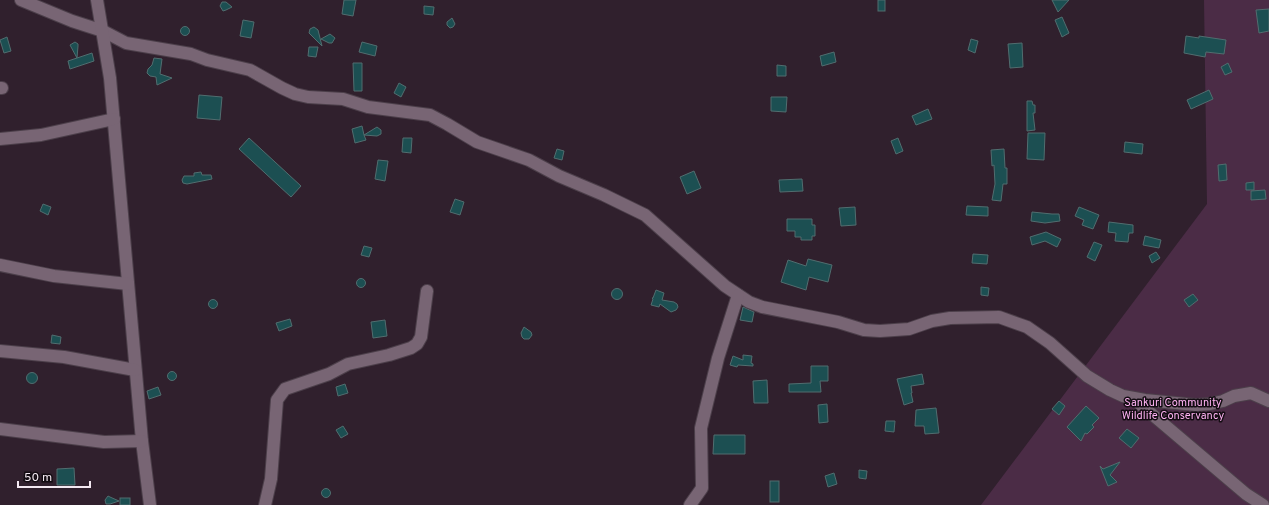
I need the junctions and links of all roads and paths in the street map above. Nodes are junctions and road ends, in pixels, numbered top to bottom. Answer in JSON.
{"nodes":[{"id":1,"x":22,"y":0,"type":"edge"},
{"id":2,"x":97,"y":0,"type":"edge"},
{"id":3,"x":103,"y":31,"type":"junction"},
{"id":4,"x":114,"y":119,"type":"junction"},
{"id":5,"x":0,"y":139,"type":"edge"},
{"id":6,"x":0,"y":266,"type":"edge"},
{"id":7,"x":128,"y":284,"type":"junction"},
{"id":8,"x":427,"y":291,"type":"dead end"},
{"id":9,"x":738,"y":296,"type":"junction"},
{"id":10,"x":0,"y":351,"type":"edge"},
{"id":11,"x":136,"y":370,"type":"junction"},
{"id":12,"x":1133,"y":398,"type":"junction"},
{"id":13,"x":1269,"y":401,"type":"edge"},
{"id":14,"x":0,"y":429,"type":"edge"},
{"id":15,"x":142,"y":441,"type":"junction"},
{"id":16,"x":150,"y":505,"type":"edge"},
{"id":17,"x":265,"y":505,"type":"edge"},
{"id":18,"x":690,"y":505,"type":"edge"},
{"id":19,"x":1263,"y":505,"type":"edge"}],
"edges":[{"from":1,"to":3,"type":"street"},
{"from":2,"to":3,"type":"street"},
{"from":3,"to":4,"type":"street"},
{"from":3,"to":9,"type":"street"},
{"from":4,"to":5,"type":"street"},
{"from":4,"to":7,"type":"street"},
{"from":6,"to":7,"type":"street"},
{"from":7,"to":11,"type":"street"},
{"from":8,"to":17,"type":"street"},
{"from":9,"to":12,"type":"street"},
{"from":9,"to":18,"type":"street"},
{"from":10,"to":11,"type":"street"},
{"from":11,"to":15,"type":"street"},
{"from":12,"to":13,"type":"street"},
{"from":12,"to":19,"type":"street"},
{"from":14,"to":15,"type":"street"},
{"from":15,"to":16,"type":"street"}]}
